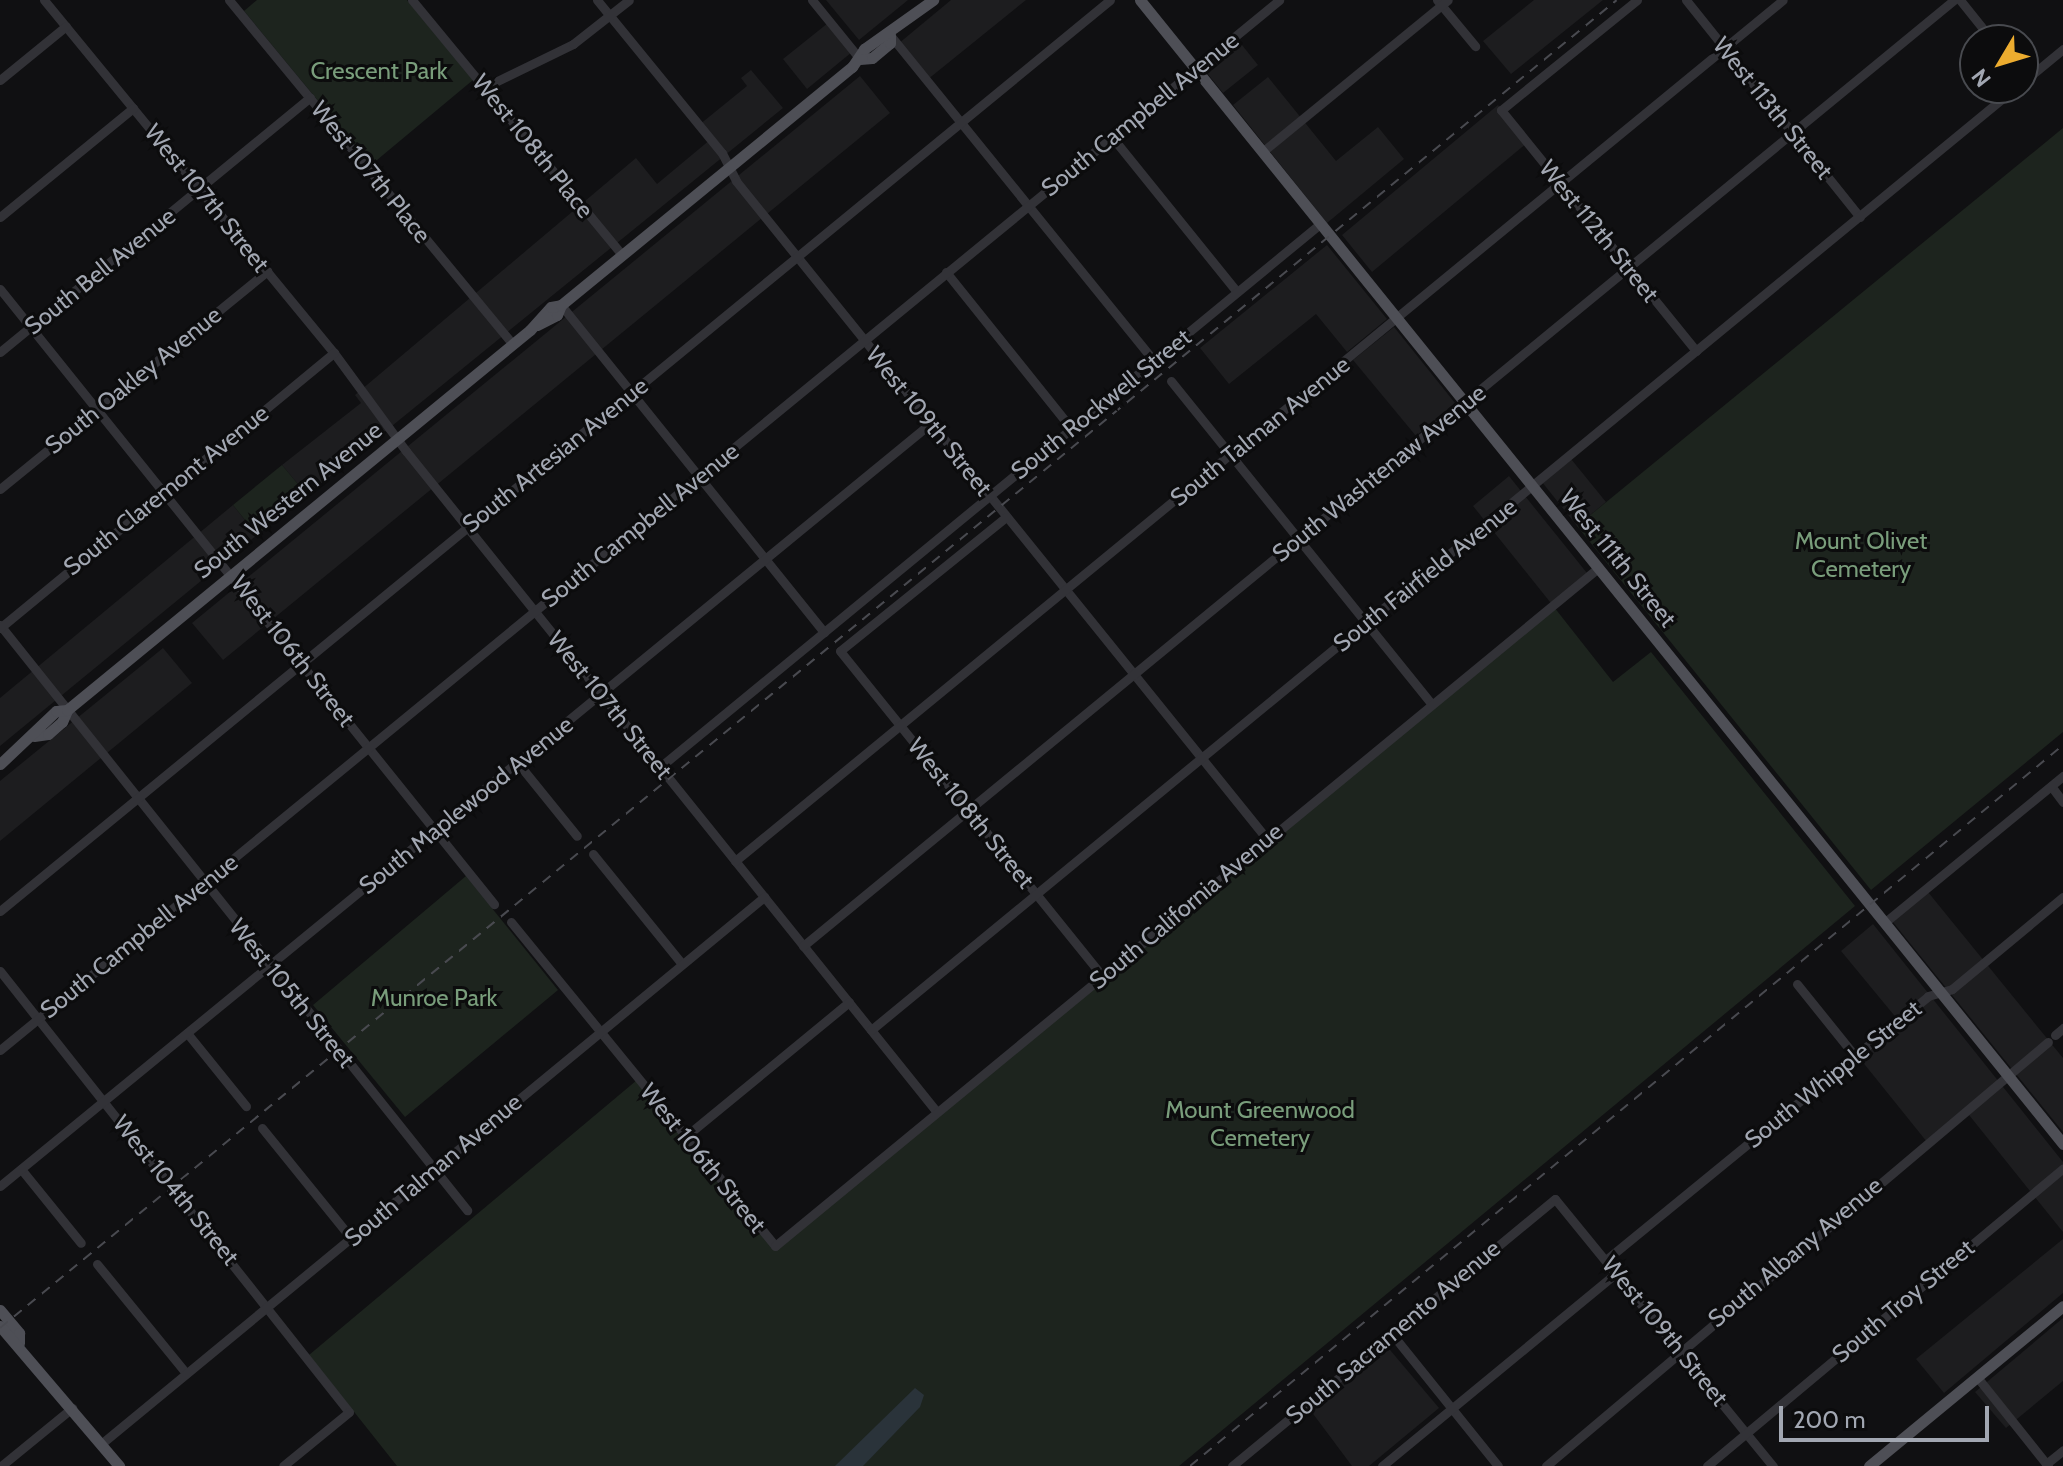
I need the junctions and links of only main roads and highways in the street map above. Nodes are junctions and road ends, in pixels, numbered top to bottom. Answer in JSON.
{"nodes":[{"id":1,"x":933,"y":0,"type":"edge"},
{"id":2,"x":1140,"y":0,"type":"edge"},
{"id":3,"x":0,"y":764,"type":"edge"},
{"id":4,"x":2063,"y":1144,"type":"edge"},
{"id":5,"x":2063,"y":1306,"type":"edge"},
{"id":6,"x":0,"y":1310,"type":"edge"},
{"id":7,"x":0,"y":1326,"type":"edge"},
{"id":8,"x":19,"y":1343,"type":"junction"},
{"id":9,"x":119,"y":1466,"type":"edge"},
{"id":10,"x":1869,"y":1466,"type":"edge"}],
"edges":[{"from":1,"to":3,"type":"main road","name":"South Western Avenue"},
{"from":2,"to":4,"type":"main road","name":"West 111th Street"},
{"from":5,"to":10,"type":"main road"},
{"from":6,"to":8,"type":"main road"},
{"from":7,"to":8,"type":"main road"},
{"from":8,"to":9,"type":"main road"}]}
